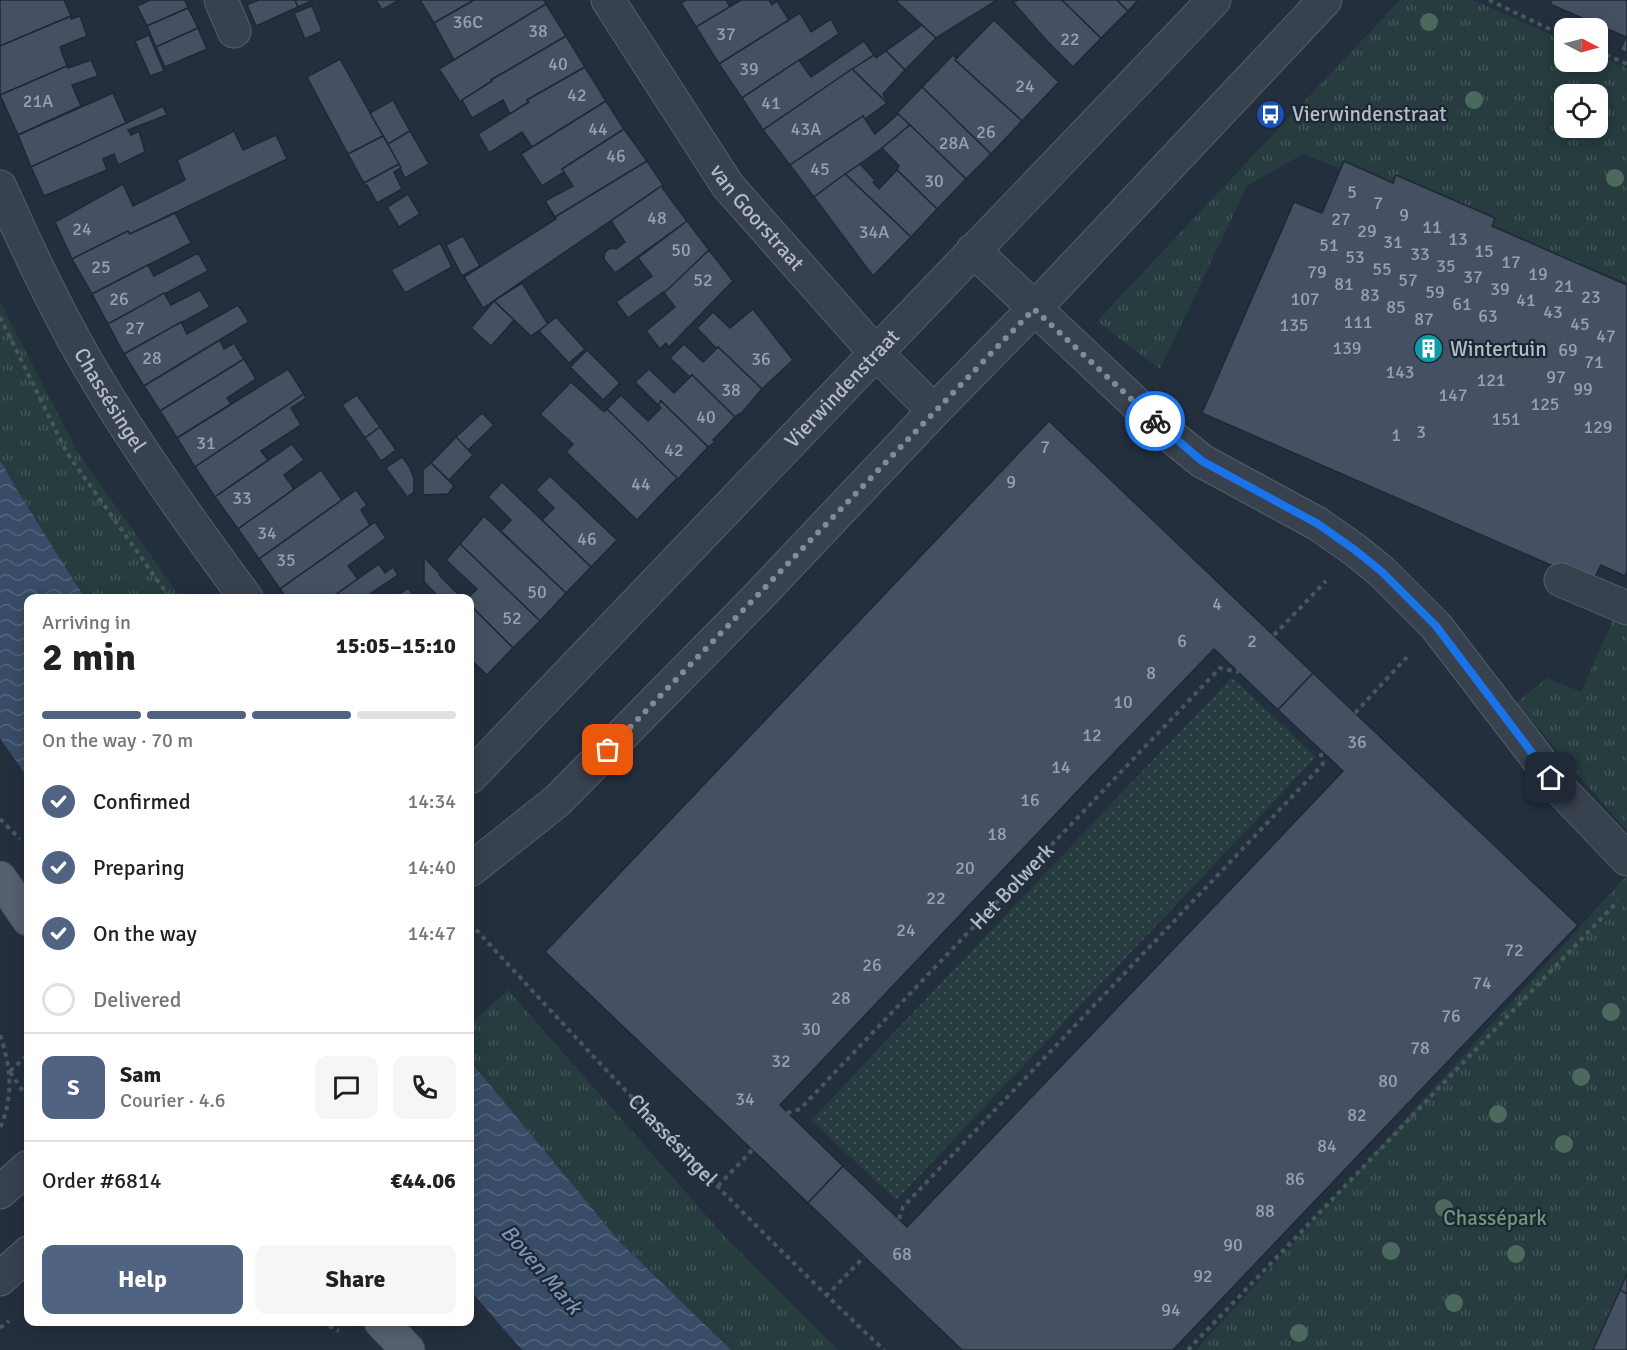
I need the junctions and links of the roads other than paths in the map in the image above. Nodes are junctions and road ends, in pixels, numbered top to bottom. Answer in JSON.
{"nodes":[{"id":1,"x":221,"y":0,"type":"edge"},
{"id":2,"x":608,"y":0,"type":"edge"},
{"id":3,"x":1214,"y":0,"type":"edge"},
{"id":4,"x":1324,"y":0,"type":"edge"},
{"id":5,"x":234,"y":31,"type":"dead end"},
{"id":6,"x":0,"y":188,"type":"edge"},
{"id":7,"x":974,"y":250,"type":"junction"},
{"id":8,"x":1034,"y":309,"type":"junction"},
{"id":9,"x":875,"y":352,"type":"junction"},
{"id":10,"x":934,"y":411,"type":"junction"},
{"id":11,"x":1561,"y":580,"type":"dead end"},
{"id":12,"x":243,"y":594,"type":"edge"},
{"id":13,"x":1627,"y":608,"type":"edge"},
{"id":14,"x":474,"y":773,"type":"edge"},
{"id":15,"x":1627,"y":859,"type":"edge"},
{"id":16,"x":474,"y":867,"type":"edge"},
{"id":17,"x":0,"y":878,"type":"edge"},
{"id":18,"x":24,"y":913,"type":"edge"},
{"id":19,"x":24,"y":1171,"type":"edge"},
{"id":20,"x":0,"y":1192,"type":"edge"},
{"id":21,"x":24,"y":1257,"type":"edge"},
{"id":22,"x":0,"y":1279,"type":"edge"},
{"id":23,"x":385,"y":1326,"type":"edge"},
{"id":24,"x":408,"y":1350,"type":"edge"}],
"edges":[{"from":1,"to":5,"type":"street"},
{"from":2,"to":9,"type":"street","name":"van Goorstraat"},
{"from":3,"to":7,"type":"street","name":"Vierwindenstraat"},
{"from":4,"to":8,"type":"street"},
{"from":6,"to":12,"type":"street","name":"Chassésingel"},
{"from":7,"to":8,"type":"street"},
{"from":7,"to":9,"type":"street","name":"Vierwindenstraat"},
{"from":8,"to":10,"type":"street"},
{"from":8,"to":15,"type":"street"},
{"from":9,"to":10,"type":"street","name":"van Goorstraat"},
{"from":9,"to":14,"type":"street","name":"Vierwindenstraat"},
{"from":10,"to":16,"type":"street"},
{"from":11,"to":13,"type":"street"},
{"from":17,"to":18,"type":"main road"},
{"from":19,"to":20,"type":"street"},
{"from":21,"to":22,"type":"street"},
{"from":23,"to":24,"type":"main road"}]}
